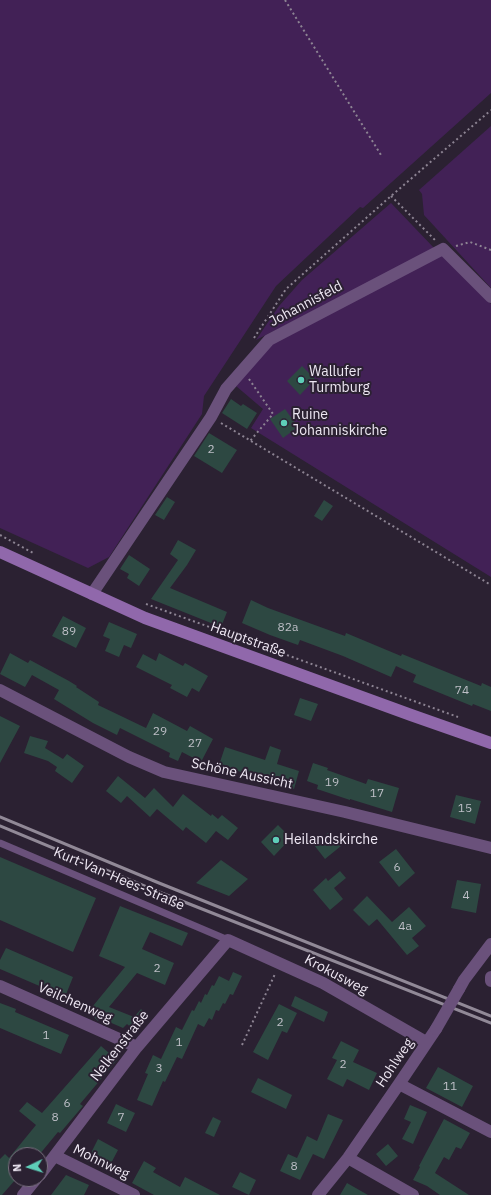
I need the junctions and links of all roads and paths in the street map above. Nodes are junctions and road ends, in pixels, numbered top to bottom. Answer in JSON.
{"nodes":[{"id":1,"x":285,"y":0,"type":"edge"},
{"id":2,"x":491,"y":110,"type":"edge"},
{"id":3,"x":381,"y":155,"type":"dead end"},
{"id":4,"x":391,"y":196,"type":"junction"},
{"id":5,"x":443,"y":249,"type":"junction"},
{"id":6,"x":491,"y":250,"type":"edge"},
{"id":7,"x":491,"y":297,"type":"edge"},
{"id":8,"x":252,"y":340,"type":"dead end"},
{"id":9,"x":243,"y":370,"type":"junction"},
{"id":10,"x":211,"y":417,"type":"junction"},
{"id":11,"x":250,"y":441,"type":"junction"},
{"id":12,"x":0,"y":552,"type":"edge"},
{"id":13,"x":491,"y":585,"type":"edge"},
{"id":14,"x":92,"y":594,"type":"junction"},
{"id":15,"x":142,"y":603,"type":"dead end"},
{"id":16,"x":0,"y":690,"type":"edge"},
{"id":17,"x":461,"y":719,"type":"dead end"},
{"id":18,"x":491,"y":743,"type":"edge"},
{"id":19,"x":0,"y":843,"type":"edge"},
{"id":20,"x":491,"y":848,"type":"edge"},
{"id":21,"x":228,"y":940,"type":"junction"},
{"id":22,"x":491,"y":944,"type":"edge"},
{"id":23,"x":280,"y":964,"type":"junction"},
{"id":24,"x":491,"y":977,"type":"edge"},
{"id":25,"x":491,"y":981,"type":"edge"},
{"id":26,"x":0,"y":986,"type":"edge"},
{"id":27,"x":426,"y":1042,"type":"junction"},
{"id":28,"x":242,"y":1045,"type":"dead end"},
{"id":29,"x":137,"y":1047,"type":"junction"},
{"id":30,"x":399,"y":1084,"type":"junction"},
{"id":31,"x":491,"y":1132,"type":"edge"},
{"id":32,"x":55,"y":1156,"type":"junction"},
{"id":33,"x":348,"y":1158,"type":"junction"},
{"id":34,"x":48,"y":1164,"type":"edge"},
{"id":35,"x":134,"y":1195,"type":"edge"},
{"id":36,"x":318,"y":1195,"type":"edge"},
{"id":37,"x":413,"y":1195,"type":"edge"}],
"edges":[{"from":1,"to":3,"type":"path"},
{"from":2,"to":4,"type":"path"},
{"from":4,"to":5,"type":"path"},
{"from":4,"to":8,"type":"path"},
{"from":5,"to":6,"type":"path"},
{"from":5,"to":7,"type":"street"},
{"from":5,"to":9,"type":"street","name":"Johannisfeld"},
{"from":9,"to":10,"type":"street","name":"Johannisfeld"},
{"from":9,"to":11,"type":"path"},
{"from":10,"to":11,"type":"path"},
{"from":10,"to":14,"type":"street","name":"Johannisfeld"},
{"from":11,"to":13,"type":"path"},
{"from":12,"to":14,"type":"street","name":"Hauptstraße"},
{"from":14,"to":18,"type":"street","name":"Hauptstraße"},
{"from":15,"to":17,"type":"path"},
{"from":16,"to":20,"type":"street","name":"Schöne Aussicht"},
{"from":19,"to":21,"type":"lane","name":"Kurt-Van-Hees-Straße"},
{"from":21,"to":23,"type":"street","name":"Krokusweg"},
{"from":21,"to":29,"type":"street","name":"Nelkenstraße"},
{"from":22,"to":27,"type":"street","name":"Hohlweg","bridge":true},
{"from":23,"to":27,"type":"street","name":"Krokusweg"},
{"from":23,"to":28,"type":"path"},
{"from":24,"to":25,"type":"street"},
{"from":26,"to":29,"type":"street","name":"Veilchenweg"},
{"from":27,"to":30,"type":"street","name":"Hohlweg"},
{"from":29,"to":32,"type":"street","name":"Nelkenstraße"},
{"from":30,"to":31,"type":"street"},
{"from":30,"to":33,"type":"street","name":"Hohlweg"},
{"from":32,"to":34,"type":"street","name":"Nelkenstraße"},
{"from":32,"to":35,"type":"street","name":"Mohnweg"},
{"from":33,"to":36,"type":"street","name":"Hohlweg"},
{"from":33,"to":37,"type":"street"}]}
